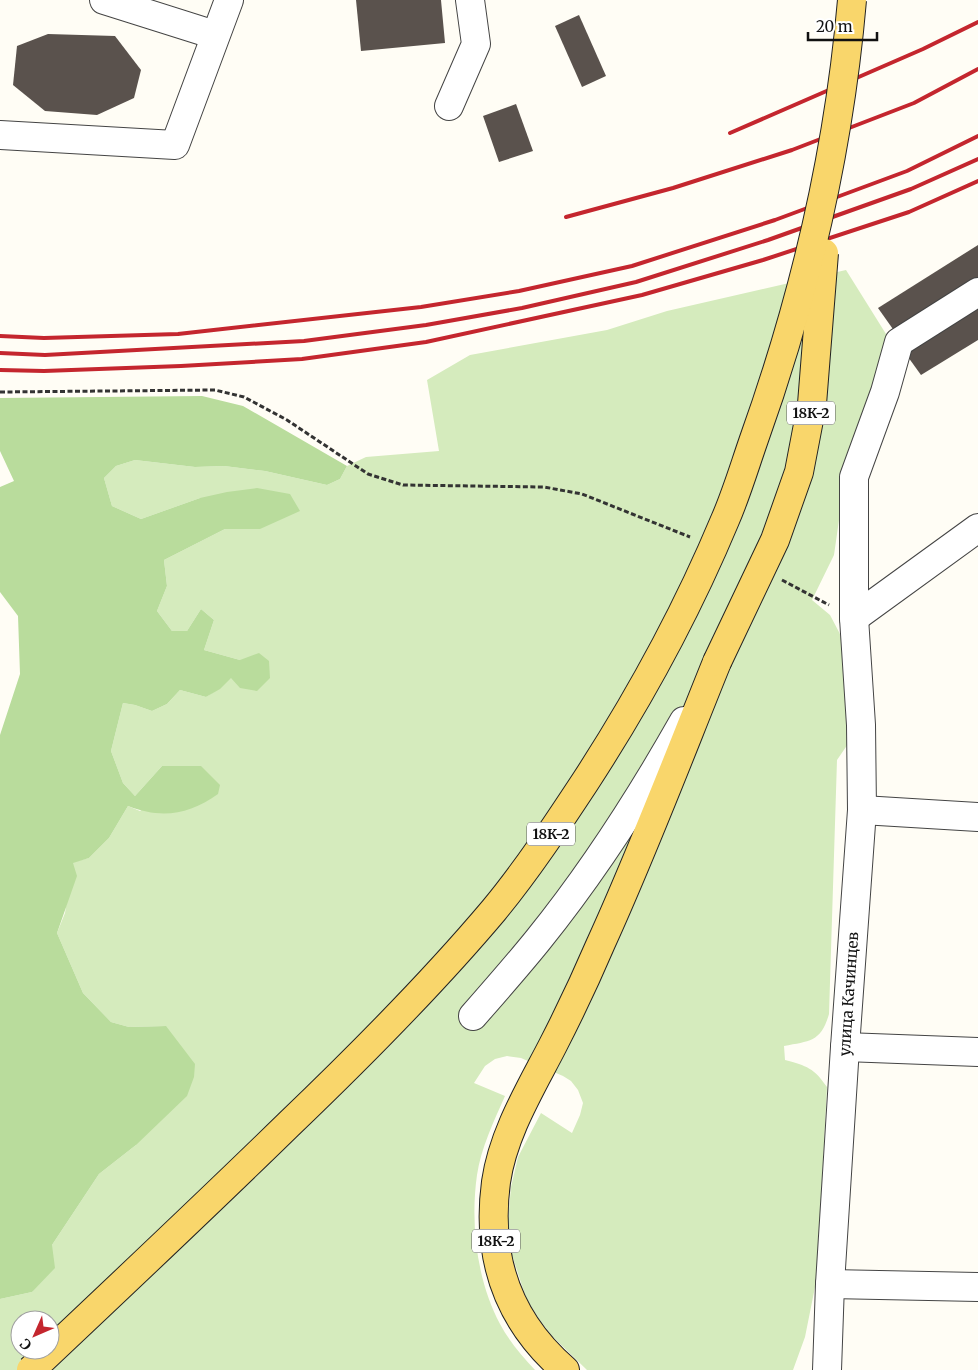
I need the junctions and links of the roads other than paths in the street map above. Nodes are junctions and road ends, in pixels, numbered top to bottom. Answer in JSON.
{"nodes":[{"id":1,"x":104,"y":0,"type":"edge"},
{"id":2,"x":230,"y":0,"type":"edge"},
{"id":3,"x":470,"y":0,"type":"edge"},
{"id":4,"x":852,"y":0,"type":"edge"},
{"id":5,"x":215,"y":35,"type":"junction"},
{"id":6,"x":449,"y":106,"type":"dead end"},
{"id":7,"x":0,"y":135,"type":"edge"},
{"id":8,"x":832,"y":147,"type":"junction"},
{"id":9,"x":978,"y":292,"type":"edge"},
{"id":10,"x":978,"y":528,"type":"edge"},
{"id":11,"x":854,"y":618,"type":"junction"},
{"id":12,"x":717,"y":662,"type":"junction"},
{"id":13,"x":862,"y":810,"type":"junction"},
{"id":14,"x":978,"y":817,"type":"edge"},
{"id":15,"x":473,"y":1016,"type":"dead end"},
{"id":16,"x":845,"y":1047,"type":"junction"},
{"id":17,"x":978,"y":1052,"type":"edge"},
{"id":18,"x":830,"y":1284,"type":"junction"},
{"id":19,"x":978,"y":1287,"type":"edge"},
{"id":20,"x":31,"y":1370,"type":"edge"},
{"id":21,"x":565,"y":1370,"type":"edge"},
{"id":22,"x":827,"y":1370,"type":"edge"}],
"edges":[{"from":1,"to":5,"type":"street"},
{"from":2,"to":5,"type":"street"},
{"from":3,"to":6,"type":"street"},
{"from":4,"to":8,"type":"main road","number":"18К-2","bridge":true},
{"from":5,"to":7,"type":"street"},
{"from":8,"to":12,"type":"main road","number":"18К-2","bridge":true},
{"from":8,"to":20,"type":"main road","number":"18К-2","bridge":true},
{"from":9,"to":11,"type":"street","name":"улица Качинцев"},
{"from":10,"to":11,"type":"street"},
{"from":11,"to":13,"type":"street","name":"улица Качинцев"},
{"from":12,"to":15,"type":"street"},
{"from":12,"to":21,"type":"main road","number":"18К-2"},
{"from":13,"to":14,"type":"street"},
{"from":13,"to":16,"type":"street","name":"улица Качинцев"},
{"from":16,"to":17,"type":"street"},
{"from":16,"to":18,"type":"street","name":"улица Качинцев"},
{"from":18,"to":19,"type":"street"},
{"from":18,"to":22,"type":"street","name":"улица Качинцев"}]}
